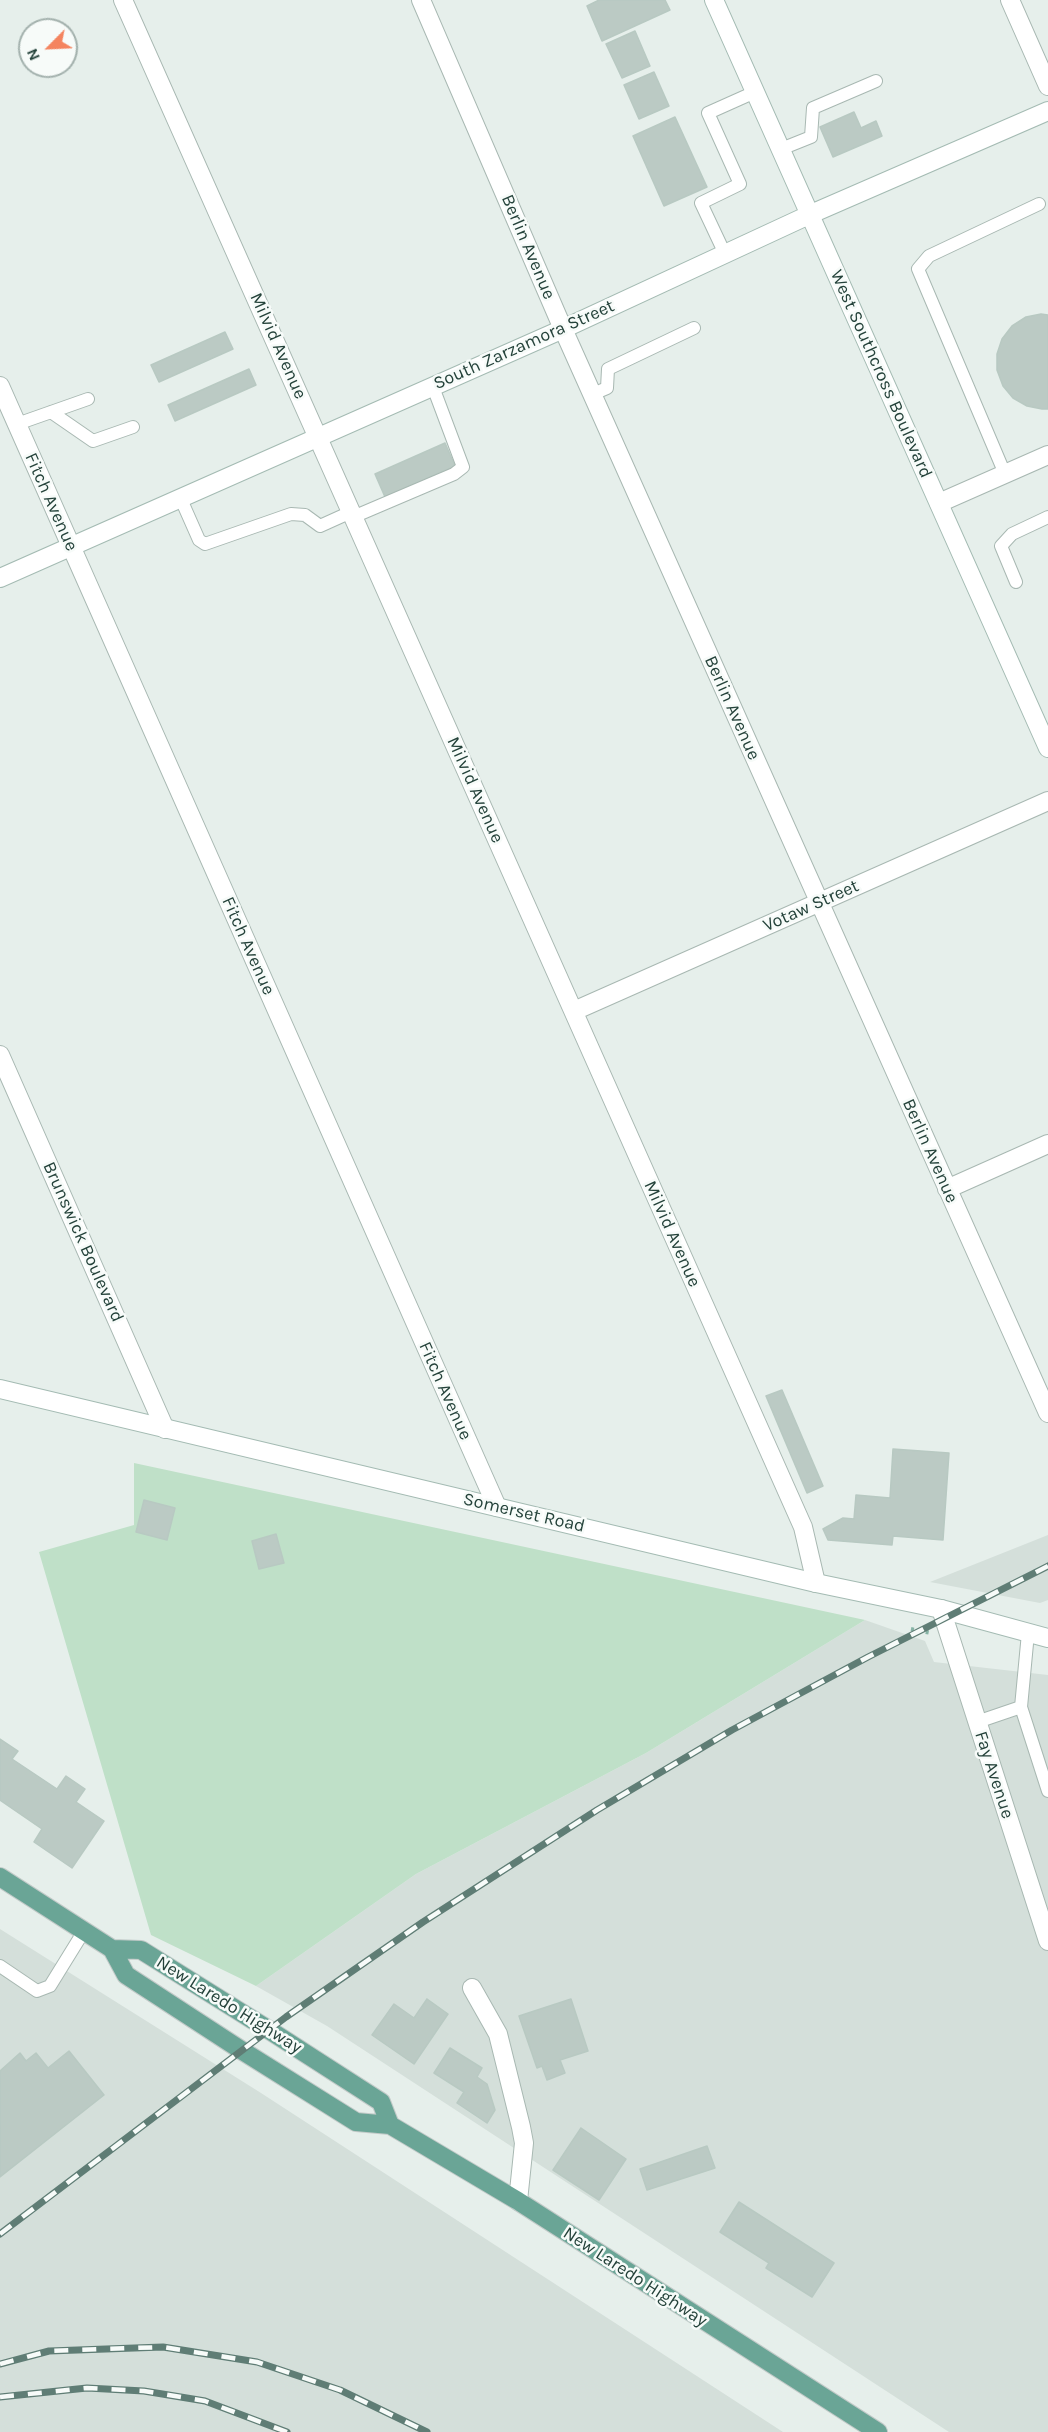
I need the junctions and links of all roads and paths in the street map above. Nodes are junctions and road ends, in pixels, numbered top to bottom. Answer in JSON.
{"nodes":[{"id":1,"x":123,"y":0,"type":"edge"},
{"id":2,"x":421,"y":0,"type":"edge"},
{"id":3,"x":714,"y":0,"type":"edge"},
{"id":4,"x":1010,"y":0,"type":"edge"},
{"id":5,"x":876,"y":81,"type":"dead end"},
{"id":6,"x":1048,"y":86,"type":"edge"},
{"id":7,"x":755,"y":92,"type":"junction"},
{"id":8,"x":1048,"y":111,"type":"edge"},
{"id":9,"x":781,"y":149,"type":"junction"},
{"id":10,"x":1039,"y":204,"type":"dead end"},
{"id":11,"x":811,"y":214,"type":"junction"},
{"id":12,"x":725,"y":254,"type":"junction"},
{"id":13,"x":694,"y":328,"type":"dead end"},
{"id":14,"x":563,"y":329,"type":"junction"},
{"id":15,"x":0,"y":386,"type":"edge"},
{"id":16,"x":433,"y":387,"type":"junction"},
{"id":17,"x":592,"y":394,"type":"junction"},
{"id":18,"x":88,"y":399,"type":"dead end"},
{"id":19,"x":51,"y":412,"type":"junction"},
{"id":20,"x":17,"y":424,"type":"junction"},
{"id":21,"x":134,"y":427,"type":"dead end"},
{"id":22,"x":318,"y":437,"type":"junction"},
{"id":23,"x":1048,"y":455,"type":"edge"},
{"id":24,"x":1005,"y":474,"type":"junction"},
{"id":25,"x":180,"y":497,"type":"junction"},
{"id":26,"x":939,"y":502,"type":"junction"},
{"id":27,"x":352,"y":514,"type":"junction"},
{"id":28,"x":1048,"y":517,"type":"edge"},
{"id":29,"x":71,"y":545,"type":"junction"},
{"id":30,"x":0,"y":578,"type":"edge"},
{"id":31,"x":1016,"y":582,"type":"dead end"},
{"id":32,"x":1048,"y":748,"type":"edge"},
{"id":33,"x":1048,"y":801,"type":"edge"},
{"id":34,"x":818,"y":903,"type":"junction"},
{"id":35,"x":574,"y":1011,"type":"junction"},
{"id":36,"x":0,"y":1055,"type":"edge"},
{"id":37,"x":1048,"y":1144,"type":"edge"},
{"id":38,"x":947,"y":1189,"type":"junction"},
{"id":39,"x":1,"y":1387,"type":"edge"},
{"id":40,"x":1048,"y":1413,"type":"edge"},
{"id":41,"x":165,"y":1429,"type":"junction"},
{"id":42,"x":497,"y":1507,"type":"junction"},
{"id":43,"x":816,"y":1583,"type":"junction"},
{"id":44,"x":941,"y":1609,"type":"junction"},
{"id":45,"x":911,"y":1629,"type":"dead end"},
{"id":46,"x":1028,"y":1633,"type":"junction"},
{"id":47,"x":935,"y":1634,"type":"dead end"},
{"id":48,"x":1048,"y":1638,"type":"edge"},
{"id":49,"x":1021,"y":1707,"type":"junction"},
{"id":50,"x":977,"y":1722,"type":"junction"},
{"id":51,"x":1048,"y":1791,"type":"edge"},
{"id":52,"x":0,"y":1877,"type":"edge"},
{"id":53,"x":84,"y":1931,"type":"junction"},
{"id":54,"x":1048,"y":1941,"type":"edge"},
{"id":55,"x":112,"y":1949,"type":"junction"},
{"id":56,"x":0,"y":1966,"type":"edge"},
{"id":57,"x":472,"y":1988,"type":"dead end"},
{"id":58,"x":390,"y":2125,"type":"junction"},
{"id":59,"x":518,"y":2201,"type":"junction"},
{"id":60,"x":878,"y":2432,"type":"edge"}],
"edges":[{"from":1,"to":22,"type":"street","name":"Milvid Avenue"},
{"from":2,"to":14,"type":"street","name":"Berlin Avenue"},
{"from":3,"to":7,"type":"street","name":"West Southcross Boulevard"},
{"from":4,"to":6,"type":"street"},
{"from":5,"to":9,"type":"lane"},
{"from":7,"to":9,"type":"street","name":"West Southcross Boulevard"},
{"from":7,"to":12,"type":"lane"},
{"from":8,"to":11,"type":"street","name":"South Zarzamora Street"},
{"from":9,"to":11,"type":"street","name":"West Southcross Boulevard"},
{"from":10,"to":24,"type":"lane"},
{"from":11,"to":12,"type":"street","name":"South Zarzamora Street"},
{"from":11,"to":26,"type":"street","name":"West Southcross Boulevard"},
{"from":12,"to":14,"type":"street","name":"South Zarzamora Street"},
{"from":13,"to":17,"type":"lane"},
{"from":14,"to":16,"type":"street","name":"South Zarzamora Street"},
{"from":14,"to":17,"type":"street","name":"Berlin Avenue"},
{"from":15,"to":20,"type":"street","name":"Fitch Avenue"},
{"from":16,"to":22,"type":"street","name":"South Zarzamora Street"},
{"from":16,"to":27,"type":"lane"},
{"from":17,"to":34,"type":"street","name":"Berlin Avenue"},
{"from":18,"to":19,"type":"lane"},
{"from":19,"to":20,"type":"lane"},
{"from":19,"to":21,"type":"lane"},
{"from":20,"to":29,"type":"street","name":"Fitch Avenue"},
{"from":22,"to":25,"type":"street","name":"South Zarzamora Street"},
{"from":22,"to":27,"type":"street","name":"Milvid Avenue"},
{"from":23,"to":24,"type":"street"},
{"from":24,"to":26,"type":"street"},
{"from":25,"to":27,"type":"lane"},
{"from":25,"to":29,"type":"street","name":"South Zarzamora Street"},
{"from":26,"to":32,"type":"street","name":"West Southcross Boulevard"},
{"from":27,"to":35,"type":"street","name":"Milvid Avenue"},
{"from":28,"to":31,"type":"lane"},
{"from":29,"to":30,"type":"street","name":"South Zarzamora Street"},
{"from":29,"to":42,"type":"street","name":"Fitch Avenue"},
{"from":33,"to":34,"type":"street","name":"Votaw Street"},
{"from":34,"to":35,"type":"street","name":"Votaw Street"},
{"from":34,"to":38,"type":"street","name":"Berlin Avenue"},
{"from":35,"to":43,"type":"street","name":"Milvid Avenue"},
{"from":36,"to":41,"type":"street","name":"Brunswick Boulevard"},
{"from":37,"to":38,"type":"street"},
{"from":38,"to":40,"type":"street","name":"Berlin Avenue"},
{"from":39,"to":41,"type":"street","name":"Somerset Road"},
{"from":41,"to":42,"type":"street","name":"Somerset Road"},
{"from":42,"to":43,"type":"street","name":"Somerset Road"},
{"from":43,"to":44,"type":"street","name":"Somerset Road"},
{"from":44,"to":46,"type":"street","name":"Somerset Road"},
{"from":44,"to":50,"type":"street","name":"Fay Avenue"},
{"from":45,"to":47,"type":"path"},
{"from":46,"to":48,"type":"street","name":"Somerset Road"},
{"from":46,"to":49,"type":"lane"},
{"from":49,"to":50,"type":"lane"},
{"from":49,"to":51,"type":"lane"},
{"from":50,"to":54,"type":"street","name":"Fay Avenue"},
{"from":52,"to":53,"type":"main road","name":"New Laredo Highway"},
{"from":53,"to":55,"type":"main road","name":"New Laredo Highway"},
{"from":53,"to":56,"type":"lane"},
{"from":55,"to":58,"type":"main road","name":"New Laredo Highway"},
{"from":55,"to":58,"type":"main road","name":"New Laredo Highway"},
{"from":57,"to":59,"type":"street"},
{"from":58,"to":59,"type":"main road","name":"New Laredo Highway"},
{"from":59,"to":60,"type":"main road","name":"New Laredo Highway"}]}
